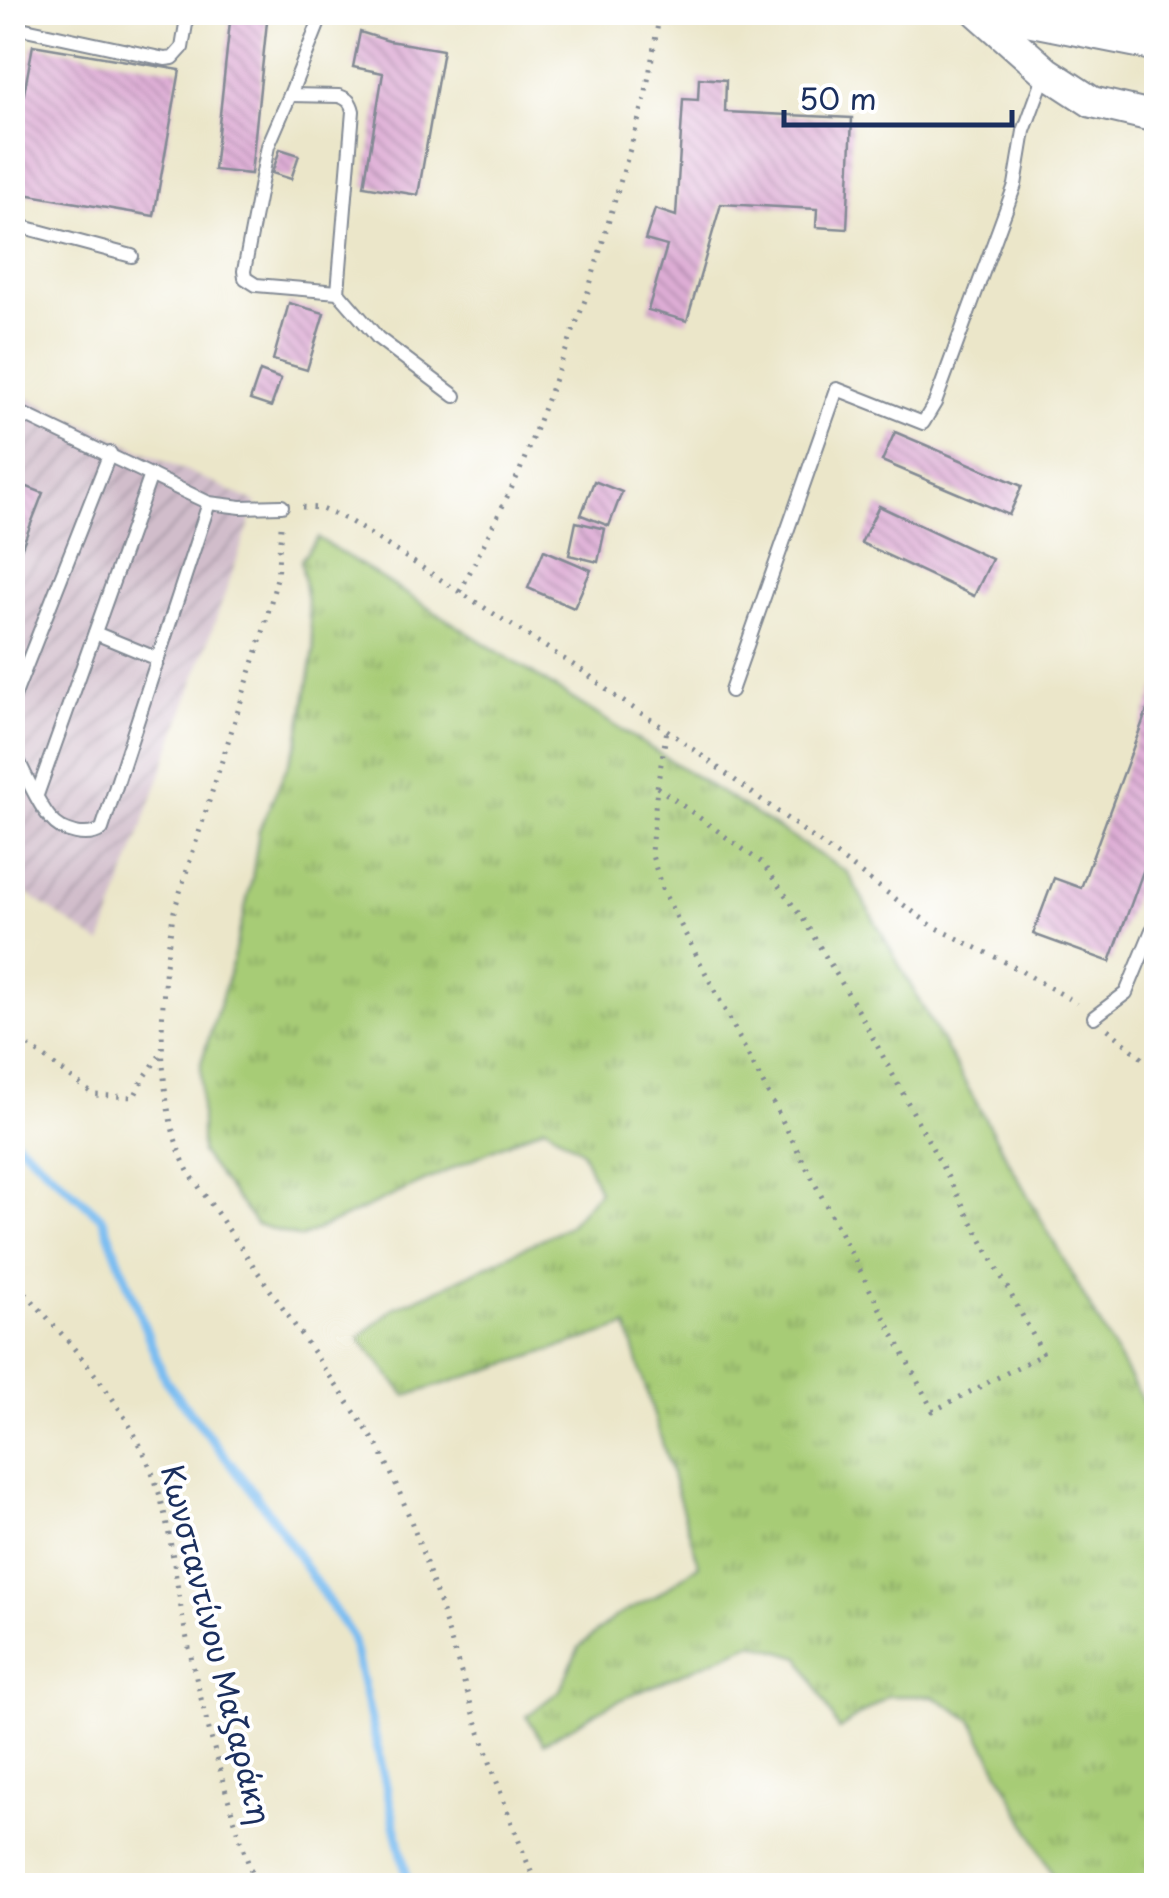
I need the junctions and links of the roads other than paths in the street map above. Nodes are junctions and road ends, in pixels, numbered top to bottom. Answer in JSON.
{"nodes":[{"id":1,"x":188,"y":12,"type":"edge"},
{"id":2,"x":323,"y":12,"type":"edge"},
{"id":3,"x":978,"y":12,"type":"edge"},
{"id":4,"x":999,"y":12,"type":"edge"},
{"id":5,"x":16,"y":27,"type":"edge"},
{"id":6,"x":1156,"y":43,"type":"edge"},
{"id":7,"x":1046,"y":72,"type":"junction"},
{"id":8,"x":290,"y":95,"type":"junction"},
{"id":9,"x":1156,"y":116,"type":"edge"},
{"id":10,"x":12,"y":224,"type":"edge"},
{"id":11,"x":132,"y":256,"type":"dead end"},
{"id":12,"x":338,"y":292,"type":"junction"},
{"id":13,"x":455,"y":396,"type":"dead end"},
{"id":14,"x":12,"y":408,"type":"edge"},
{"id":15,"x":110,"y":453,"type":"junction"},
{"id":16,"x":151,"y":474,"type":"junction"},
{"id":17,"x":209,"y":503,"type":"junction"},
{"id":18,"x":282,"y":506,"type":"road end"},
{"id":19,"x":95,"y":633,"type":"junction"},
{"id":20,"x":158,"y":660,"type":"junction"},
{"id":21,"x":731,"y":691,"type":"dead end"},
{"id":22,"x":12,"y":702,"type":"edge"},
{"id":23,"x":12,"y":748,"type":"edge"},
{"id":24,"x":37,"y":795,"type":"junction"},
{"id":25,"x":1152,"y":930,"type":"dead end"},
{"id":26,"x":1094,"y":1017,"type":"road end"}],
"edges":[{"from":1,"to":5,"type":"lane"},
{"from":2,"to":8,"type":"lane"},
{"from":3,"to":7,"type":"street"},
{"from":4,"to":6,"type":"main road"},
{"from":7,"to":9,"type":"street"},
{"from":7,"to":21,"type":"lane"},
{"from":8,"to":12,"type":"lane"},
{"from":8,"to":12,"type":"lane"},
{"from":10,"to":11,"type":"lane"},
{"from":12,"to":13,"type":"lane"},
{"from":14,"to":15,"type":"lane"},
{"from":15,"to":16,"type":"lane"},
{"from":15,"to":22,"type":"lane"},
{"from":16,"to":17,"type":"lane"},
{"from":16,"to":19,"type":"lane"},
{"from":17,"to":18,"type":"lane"},
{"from":17,"to":20,"type":"lane"},
{"from":19,"to":20,"type":"lane"},
{"from":19,"to":24,"type":"lane"},
{"from":20,"to":24,"type":"lane"},
{"from":23,"to":24,"type":"lane"},
{"from":25,"to":26,"type":"lane"}]}
